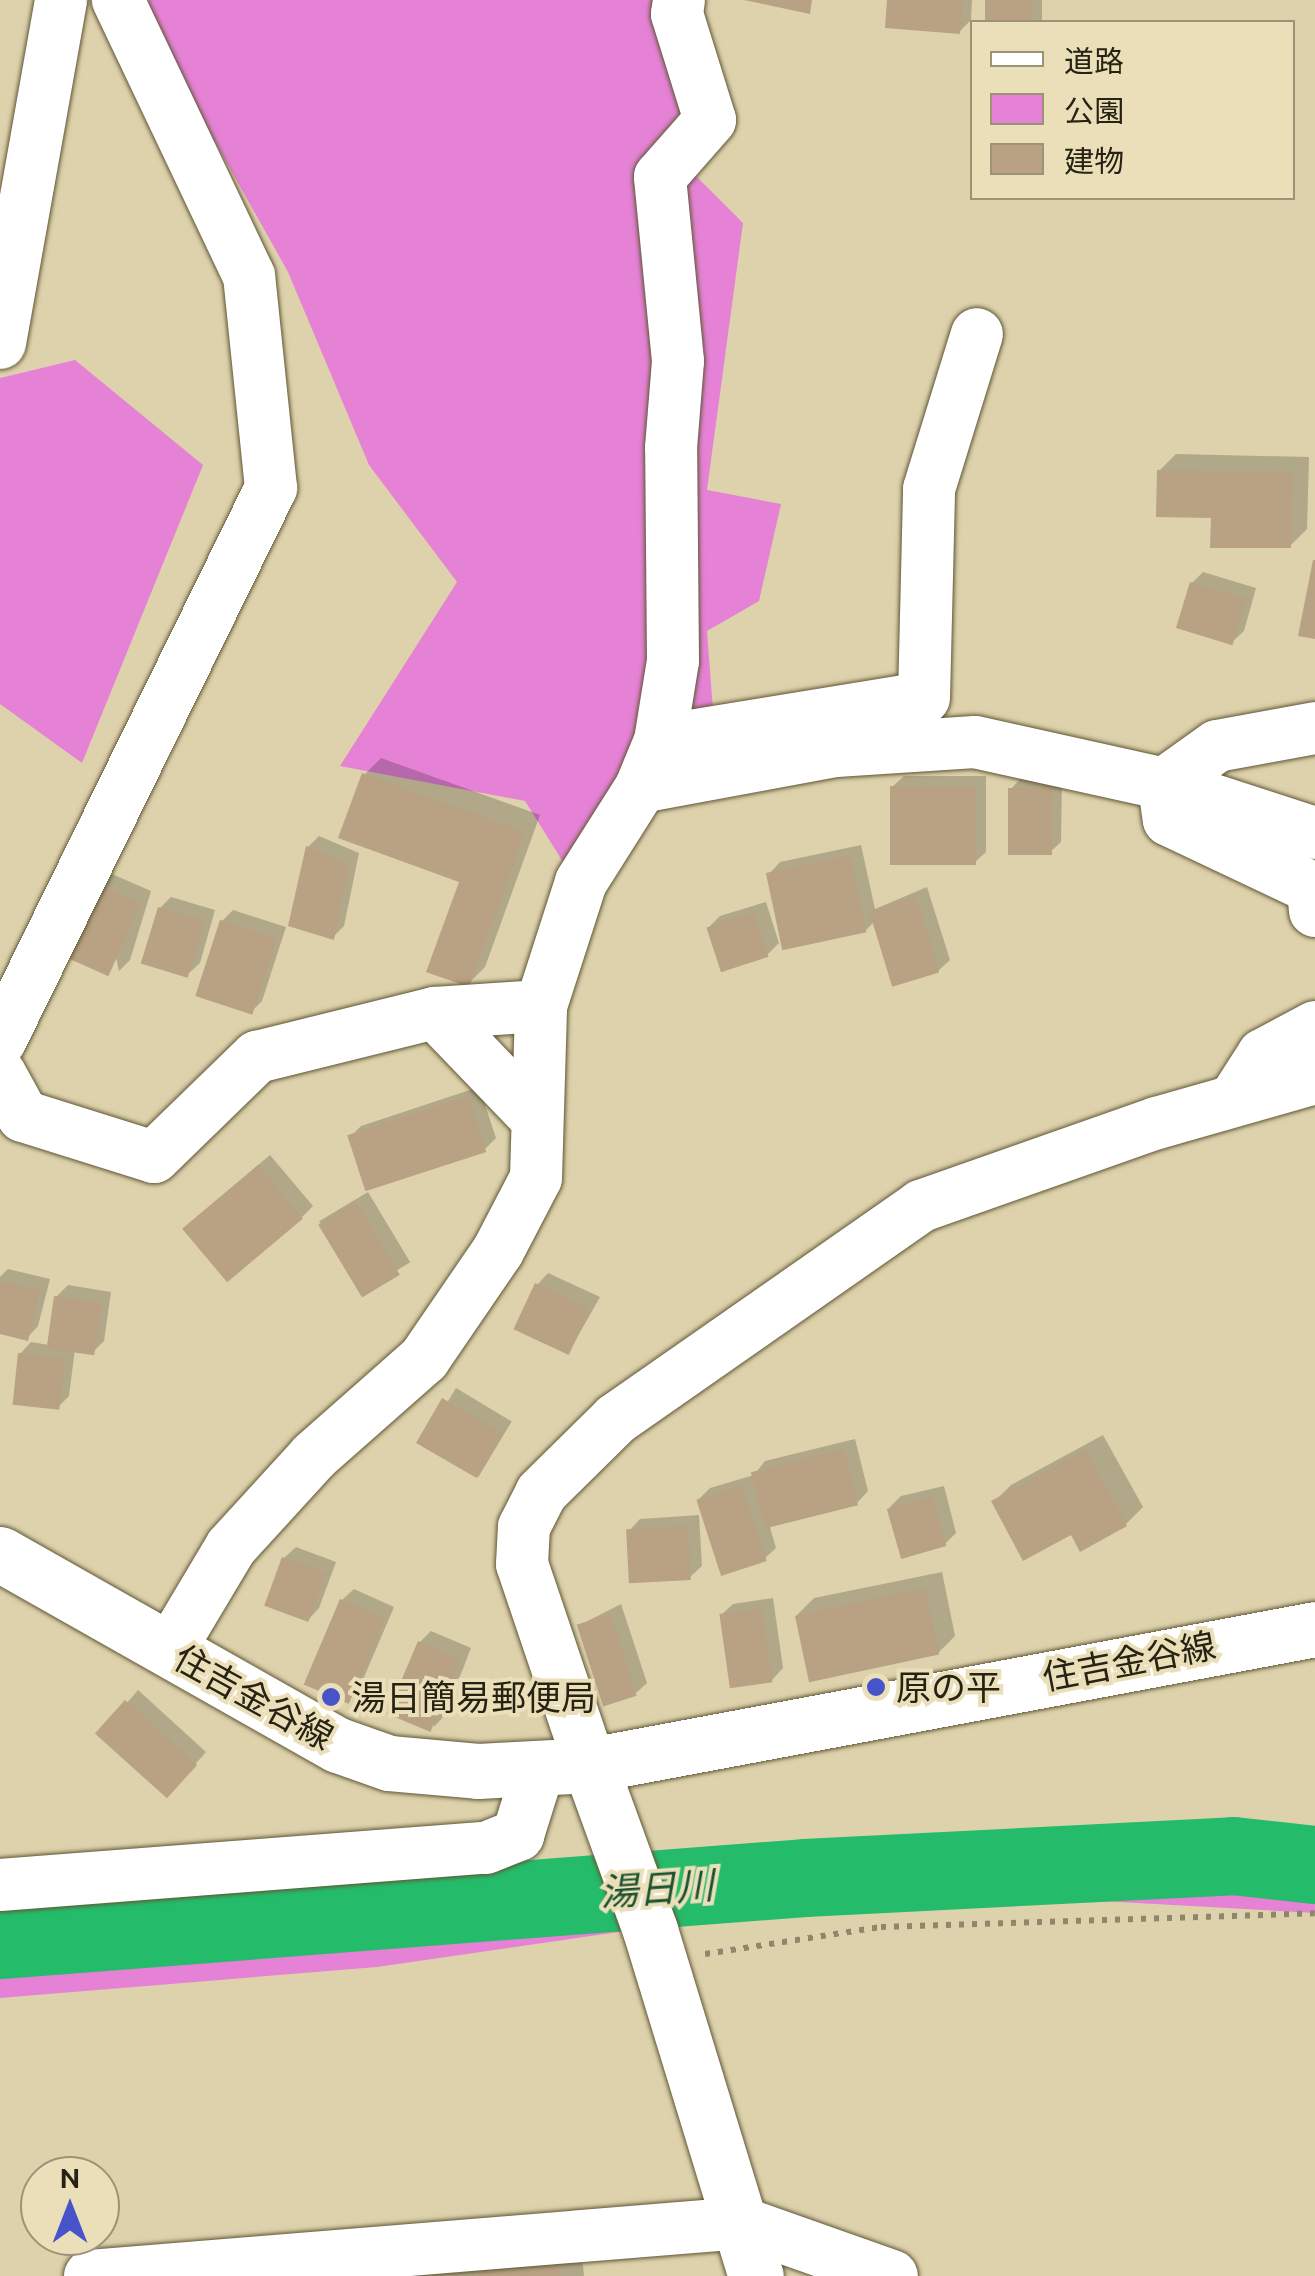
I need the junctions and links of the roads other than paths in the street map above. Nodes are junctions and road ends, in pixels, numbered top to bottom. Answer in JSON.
{"nodes":[{"id":1,"x":62,"y":0,"type":"edge"},
{"id":2,"x":679,"y":0,"type":"edge"},
{"id":3,"x":125,"y":7,"type":"edge"},
{"id":4,"x":976,"y":334,"type":"dead end"},
{"id":5,"x":0,"y":343,"type":"edge"},
{"id":6,"x":1315,"y":728,"type":"edge"},
{"id":7,"x":651,"y":764,"type":"junction"},
{"id":8,"x":1164,"y":784,"type":"junction"},
{"id":9,"x":1315,"y":833,"type":"edge"},
{"id":10,"x":1315,"y":911,"type":"edge"},
{"id":11,"x":541,"y":1006,"type":"junction"},
{"id":12,"x":435,"y":1013,"type":"junction"},
{"id":13,"x":1315,"y":1026,"type":"edge"},
{"id":14,"x":0,"y":1041,"type":"edge"},
{"id":15,"x":0,"y":1074,"type":"edge"},
{"id":16,"x":1315,"y":1078,"type":"edge"},
{"id":17,"x":1236,"y":1097,"type":"junction"},
{"id":18,"x":536,"y":1118,"type":"junction"},
{"id":19,"x":0,"y":1554,"type":"edge"},
{"id":20,"x":1315,"y":1630,"type":"edge"},
{"id":21,"x":170,"y":1651,"type":"junction"},
{"id":22,"x":565,"y":1767,"type":"junction"},
{"id":23,"x":0,"y":1885,"type":"edge"},
{"id":24,"x":742,"y":2222,"type":"junction"},
{"id":25,"x":90,"y":2276,"type":"edge"},
{"id":26,"x":756,"y":2276,"type":"edge"},
{"id":27,"x":892,"y":2276,"type":"edge"}],
"edges":[{"from":1,"to":5,"type":"street"},
{"from":2,"to":7,"type":"street"},
{"from":3,"to":14,"type":"street"},
{"from":4,"to":7,"type":"street"},
{"from":6,"to":8,"type":"street"},
{"from":7,"to":8,"type":"street"},
{"from":7,"to":11,"type":"street"},
{"from":8,"to":9,"type":"street"},
{"from":8,"to":10,"type":"street"},
{"from":11,"to":12,"type":"street"},
{"from":11,"to":18,"type":"street"},
{"from":12,"to":15,"type":"street"},
{"from":12,"to":18,"type":"street"},
{"from":13,"to":17,"type":"street"},
{"from":16,"to":17,"type":"street"},
{"from":17,"to":22,"type":"street"},
{"from":18,"to":21,"type":"street"},
{"from":19,"to":21,"type":"main road","name":"住吉金谷線"},
{"from":20,"to":22,"type":"main road","name":"住吉金谷線"},
{"from":21,"to":22,"type":"main road","name":"住吉金谷線"},
{"from":22,"to":23,"type":"street"},
{"from":22,"to":24,"type":"main road"},
{"from":24,"to":25,"type":"street"},
{"from":24,"to":26,"type":"main road"},
{"from":24,"to":27,"type":"street"}]}
